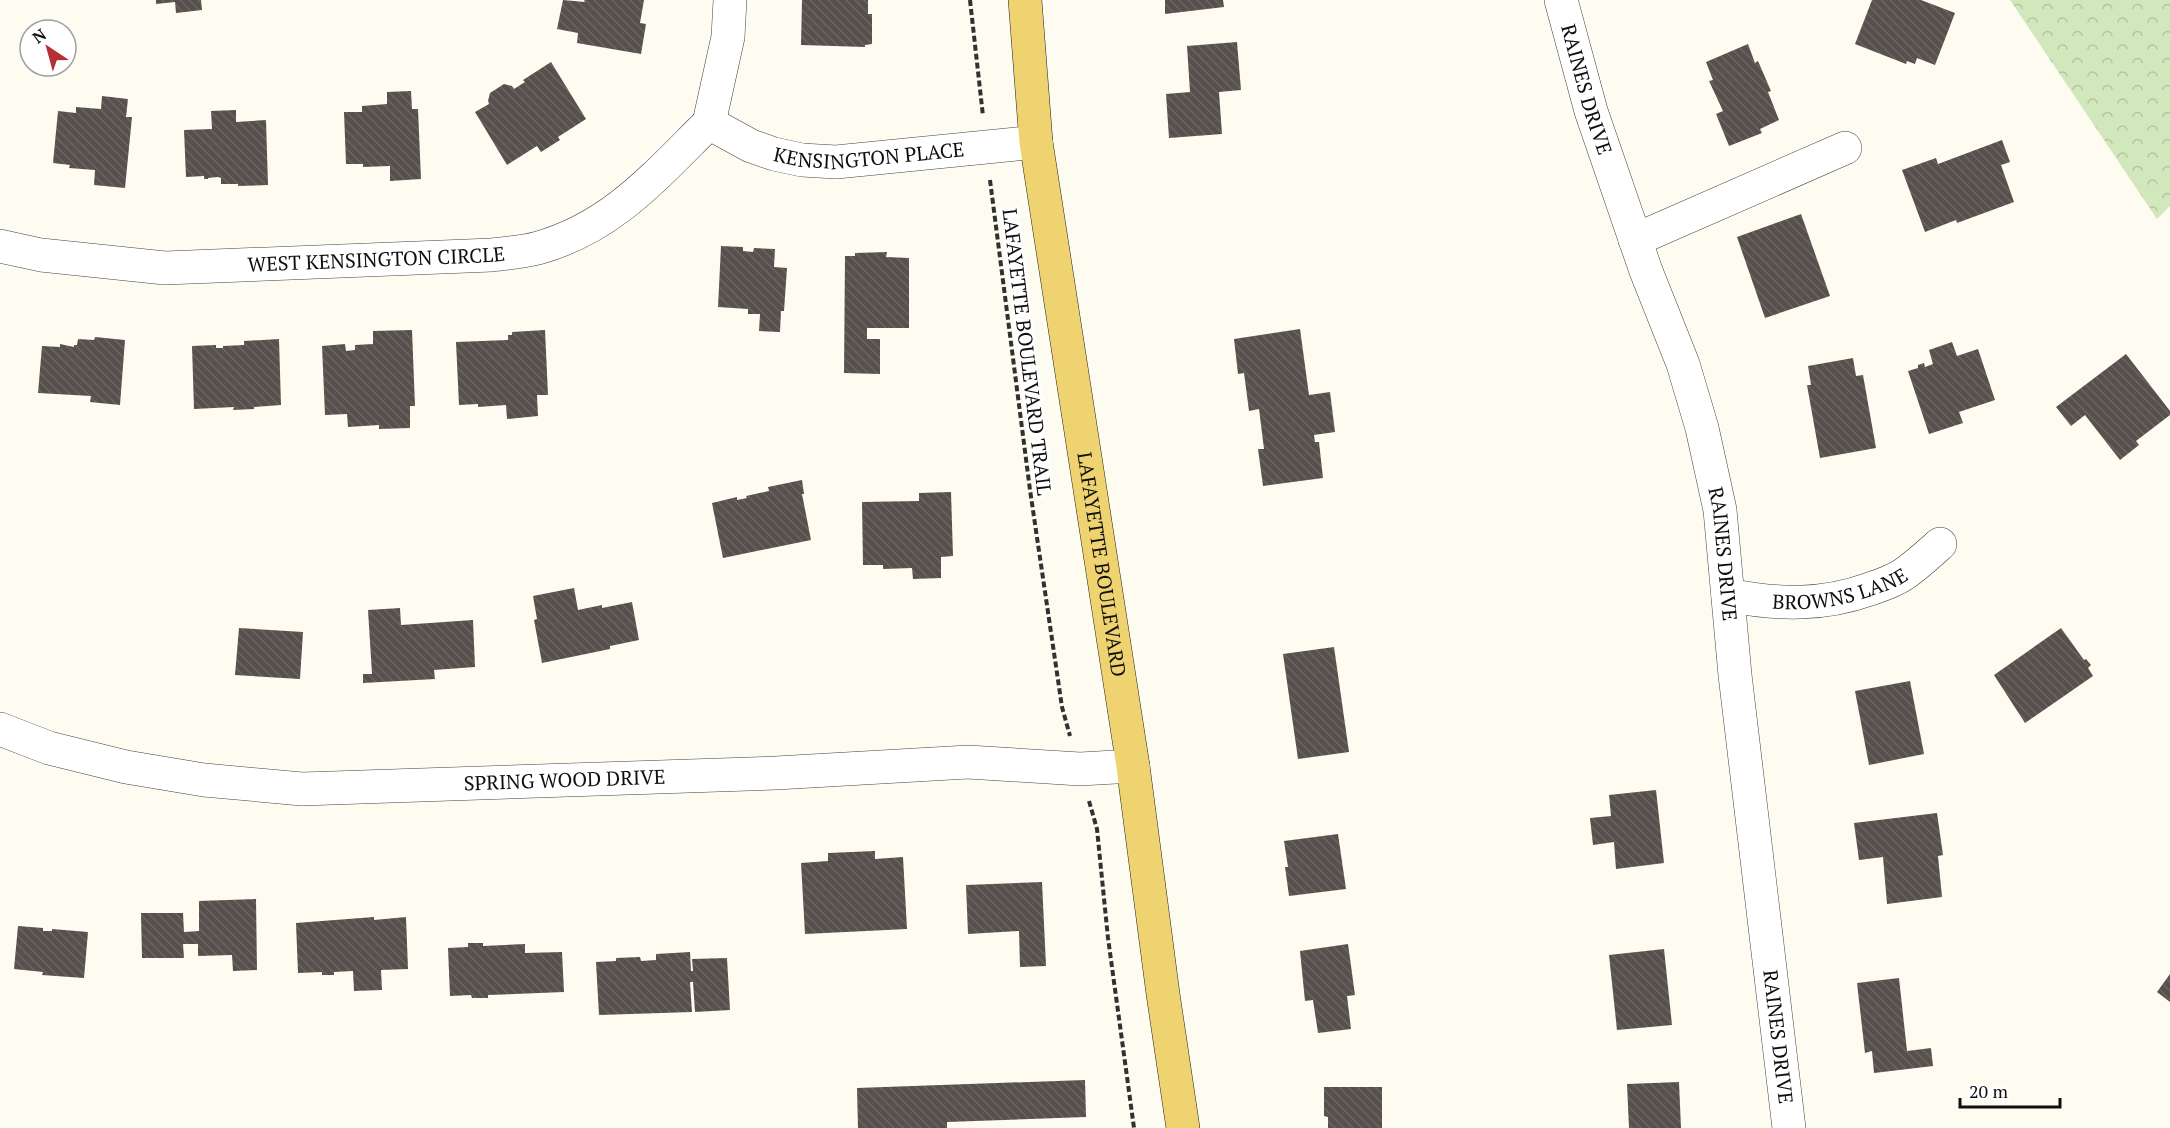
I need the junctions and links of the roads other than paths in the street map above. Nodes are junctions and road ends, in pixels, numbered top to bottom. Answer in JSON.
{"nodes":[{"id":1,"x":730,"y":0,"type":"edge"},
{"id":2,"x":1025,"y":0,"type":"edge"},
{"id":3,"x":1561,"y":0,"type":"edge"},
{"id":4,"x":709,"y":123,"type":"junction"},
{"id":5,"x":1036,"y":142,"type":"junction"},
{"id":6,"x":1845,"y":148,"type":"dead end"},
{"id":7,"x":1635,"y":240,"type":"junction"},
{"id":8,"x":0,"y":246,"type":"edge"},
{"id":9,"x":1941,"y":544,"type":"dead end"},
{"id":10,"x":1728,"y":595,"type":"junction"},
{"id":11,"x":0,"y":729,"type":"edge"},
{"id":12,"x":1133,"y":766,"type":"junction"},
{"id":13,"x":1183,"y":1128,"type":"edge"},
{"id":14,"x":1789,"y":1128,"type":"edge"}],
"edges":[{"from":1,"to":4,"type":"street"},
{"from":2,"to":5,"type":"main road","name":"LAFAYETTE BOULEVARD"},
{"from":3,"to":7,"type":"street","name":"RAINES DRIVE"},
{"from":4,"to":5,"type":"street","name":"KENSINGTON PLACE"},
{"from":4,"to":8,"type":"street","name":"WEST KENSINGTON CIRCLE"},
{"from":5,"to":12,"type":"main road","name":"LAFAYETTE BOULEVARD"},
{"from":6,"to":7,"type":"street"},
{"from":7,"to":10,"type":"street","name":"RAINES DRIVE"},
{"from":9,"to":10,"type":"street","name":"BROWNS LANE"},
{"from":10,"to":14,"type":"street","name":"RAINES DRIVE"},
{"from":11,"to":12,"type":"street","name":"SPRING WOOD DRIVE"},
{"from":12,"to":13,"type":"main road","name":"LAFAYETTE BOULEVARD"}]}
